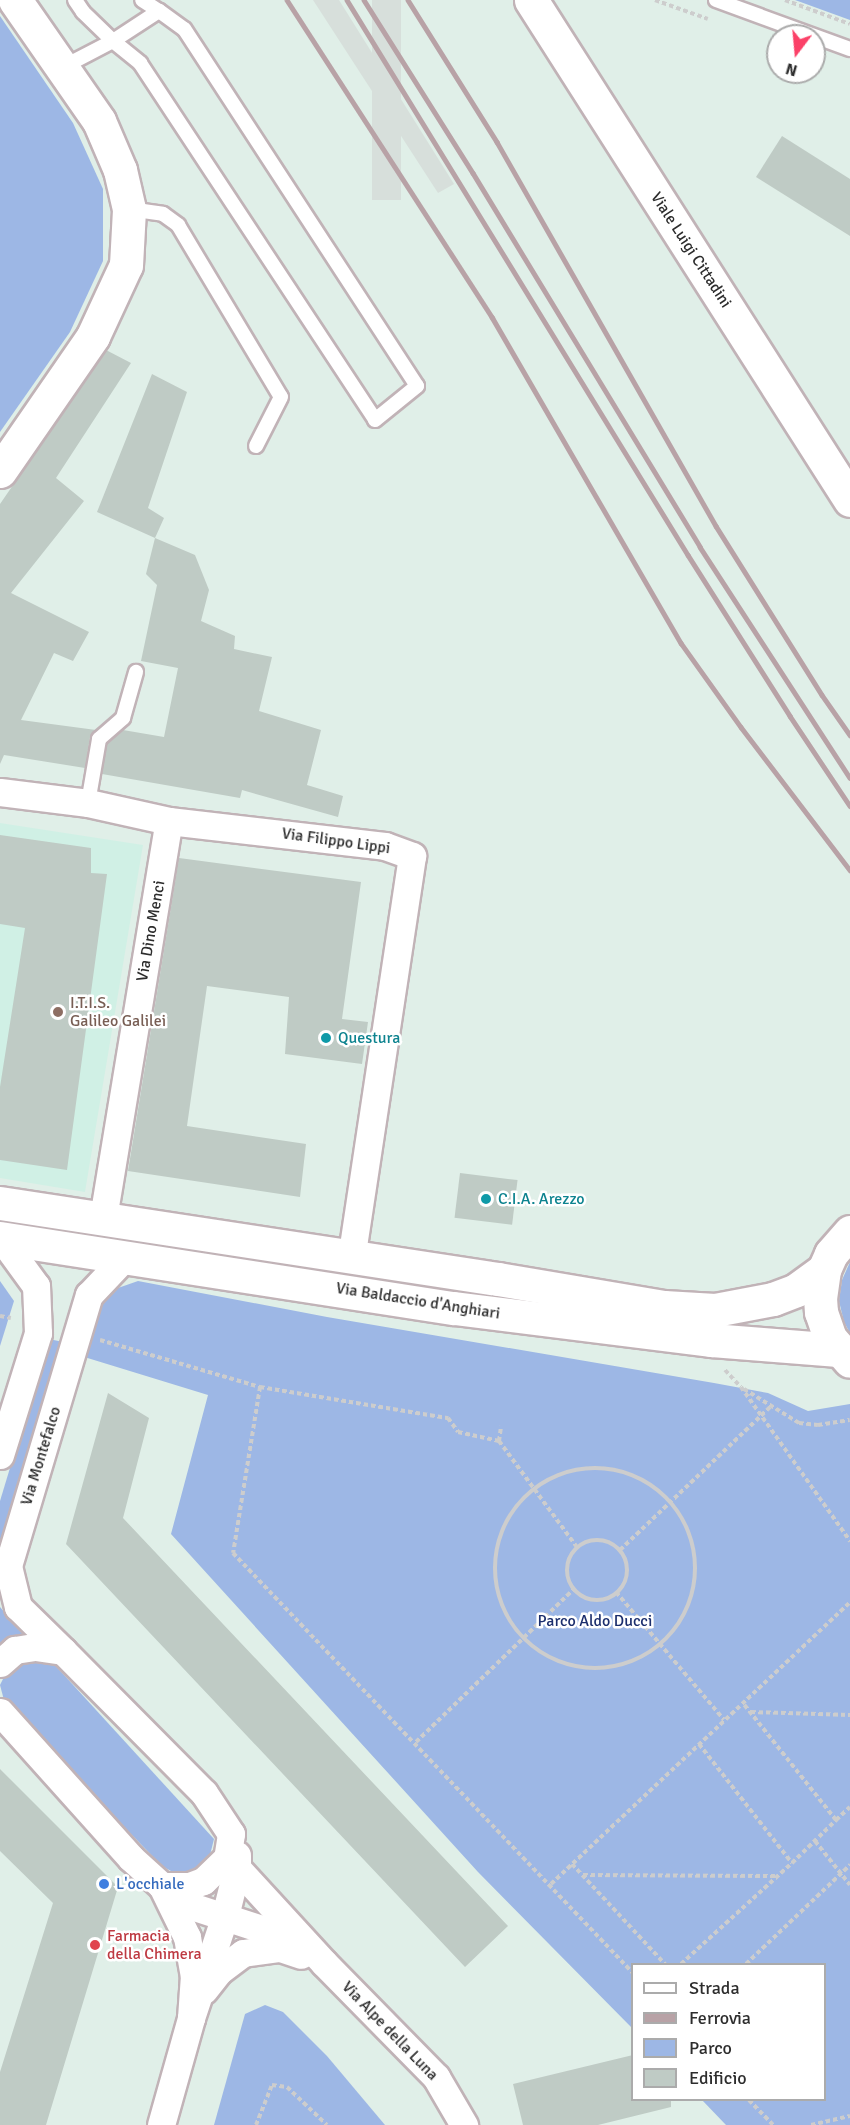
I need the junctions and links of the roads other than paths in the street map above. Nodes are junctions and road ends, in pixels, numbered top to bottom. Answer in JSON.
{"nodes":[{"id":1,"x":15,"y":0,"type":"edge"},
{"id":2,"x":75,"y":0,"type":"edge"},
{"id":3,"x":142,"y":0,"type":"edge"},
{"id":4,"x":531,"y":0,"type":"edge"},
{"id":5,"x":717,"y":0,"type":"edge"},
{"id":6,"x":159,"y":11,"type":"junction"},
{"id":7,"x":113,"y":41,"type":"junction"},
{"id":8,"x":850,"y":49,"type":"edge"},
{"id":9,"x":63,"y":67,"type":"junction"},
{"id":10,"x":129,"y":209,"type":"junction"},
{"id":11,"x":256,"y":446,"type":"dead end"},
{"id":12,"x":0,"y":471,"type":"edge"},
{"id":13,"x":850,"y":500,"type":"edge"},
{"id":14,"x":136,"y":672,"type":"dead end"},
{"id":15,"x":0,"y":792,"type":"edge"},
{"id":16,"x":88,"y":803,"type":"junction"},
{"id":17,"x":169,"y":821,"type":"junction"},
{"id":18,"x":0,"y":1203,"type":"edge"},
{"id":19,"x":103,"y":1218,"type":"junction"},
{"id":20,"x":850,"y":1232,"type":"edge"},
{"id":21,"x":0,"y":1238,"type":"edge"},
{"id":22,"x":125,"y":1257,"type":"junction"},
{"id":23,"x":351,"y":1257,"type":"junction"},
{"id":24,"x":824,"y":1270,"type":"junction"},
{"id":25,"x":844,"y":1355,"type":"edge"},
{"id":26,"x":0,"y":1455,"type":"edge"},
{"id":27,"x":63,"y":1651,"type":"junction"},
{"id":28,"x":0,"y":1664,"type":"edge"},
{"id":29,"x":0,"y":1712,"type":"edge"},
{"id":30,"x":231,"y":1834,"type":"junction"},
{"id":31,"x":237,"y":1868,"type":"junction"},
{"id":32,"x":162,"y":1886,"type":"junction"},
{"id":33,"x":225,"y":1916,"type":"junction"},
{"id":34,"x":316,"y":1953,"type":"junction"},
{"id":35,"x":194,"y":2008,"type":"junction"},
{"id":36,"x":160,"y":2125,"type":"edge"},
{"id":37,"x":464,"y":2125,"type":"edge"}],
"edges":[{"from":1,"to":9,"type":"main road"},
{"from":2,"to":7,"type":"lane"},
{"from":3,"to":6,"type":"lane"},
{"from":4,"to":13,"type":"main road","name":"Viale Luigi Cittadini"},
{"from":5,"to":8,"type":"lane"},
{"from":6,"to":7,"type":"lane"},
{"from":6,"to":7,"type":"lane"},
{"from":7,"to":9,"type":"lane"},
{"from":9,"to":10,"type":"main road"},
{"from":10,"to":11,"type":"lane"},
{"from":10,"to":12,"type":"main road"},
{"from":14,"to":16,"type":"lane"},
{"from":15,"to":16,"type":"street","name":"Via Filippo Lippi"},
{"from":16,"to":17,"type":"street","name":"Via Filippo Lippi"},
{"from":17,"to":19,"type":"street","name":"Via Dino Menci"},
{"from":17,"to":23,"type":"street","name":"Via Filippo Lippi"},
{"from":18,"to":19,"type":"main road","name":"Via Baldaccio d'Anghiari"},
{"from":19,"to":23,"type":"main road","name":"Via Baldaccio d'Anghiari"},
{"from":20,"to":24,"type":"main road"},
{"from":21,"to":22,"type":"main road","name":"Via Baldaccio d'Anghiari"},
{"from":21,"to":26,"type":"street"},
{"from":22,"to":25,"type":"main road","name":"Via Baldaccio d'Anghiari"},
{"from":22,"to":27,"type":"street","name":"Via Montefalco"},
{"from":23,"to":24,"type":"main road","name":"Via Baldaccio d'Anghiari"},
{"from":24,"to":25,"type":"main road"},
{"from":27,"to":28,"type":"street"},
{"from":27,"to":30,"type":"street","name":"Via Montefalco"},
{"from":29,"to":32,"type":"street","name":"Via Montefalco"},
{"from":30,"to":31,"type":"street","name":"Via Montefalco"},
{"from":30,"to":32,"type":"street"},
{"from":31,"to":33,"type":"street","name":"Via Montefalco"},
{"from":31,"to":34,"type":"street","name":"Via Alpe della Luna"},
{"from":32,"to":33,"type":"street"},
{"from":32,"to":35,"type":"street","name":"Via Montefalco"},
{"from":33,"to":34,"type":"street"},
{"from":33,"to":35,"type":"street","name":"Via Montefalco"},
{"from":34,"to":35,"type":"street","name":"Via Montefalco"},
{"from":34,"to":37,"type":"street","name":"Via Alpe della Luna"},
{"from":35,"to":36,"type":"street","name":"Via Montefalco"}]}
